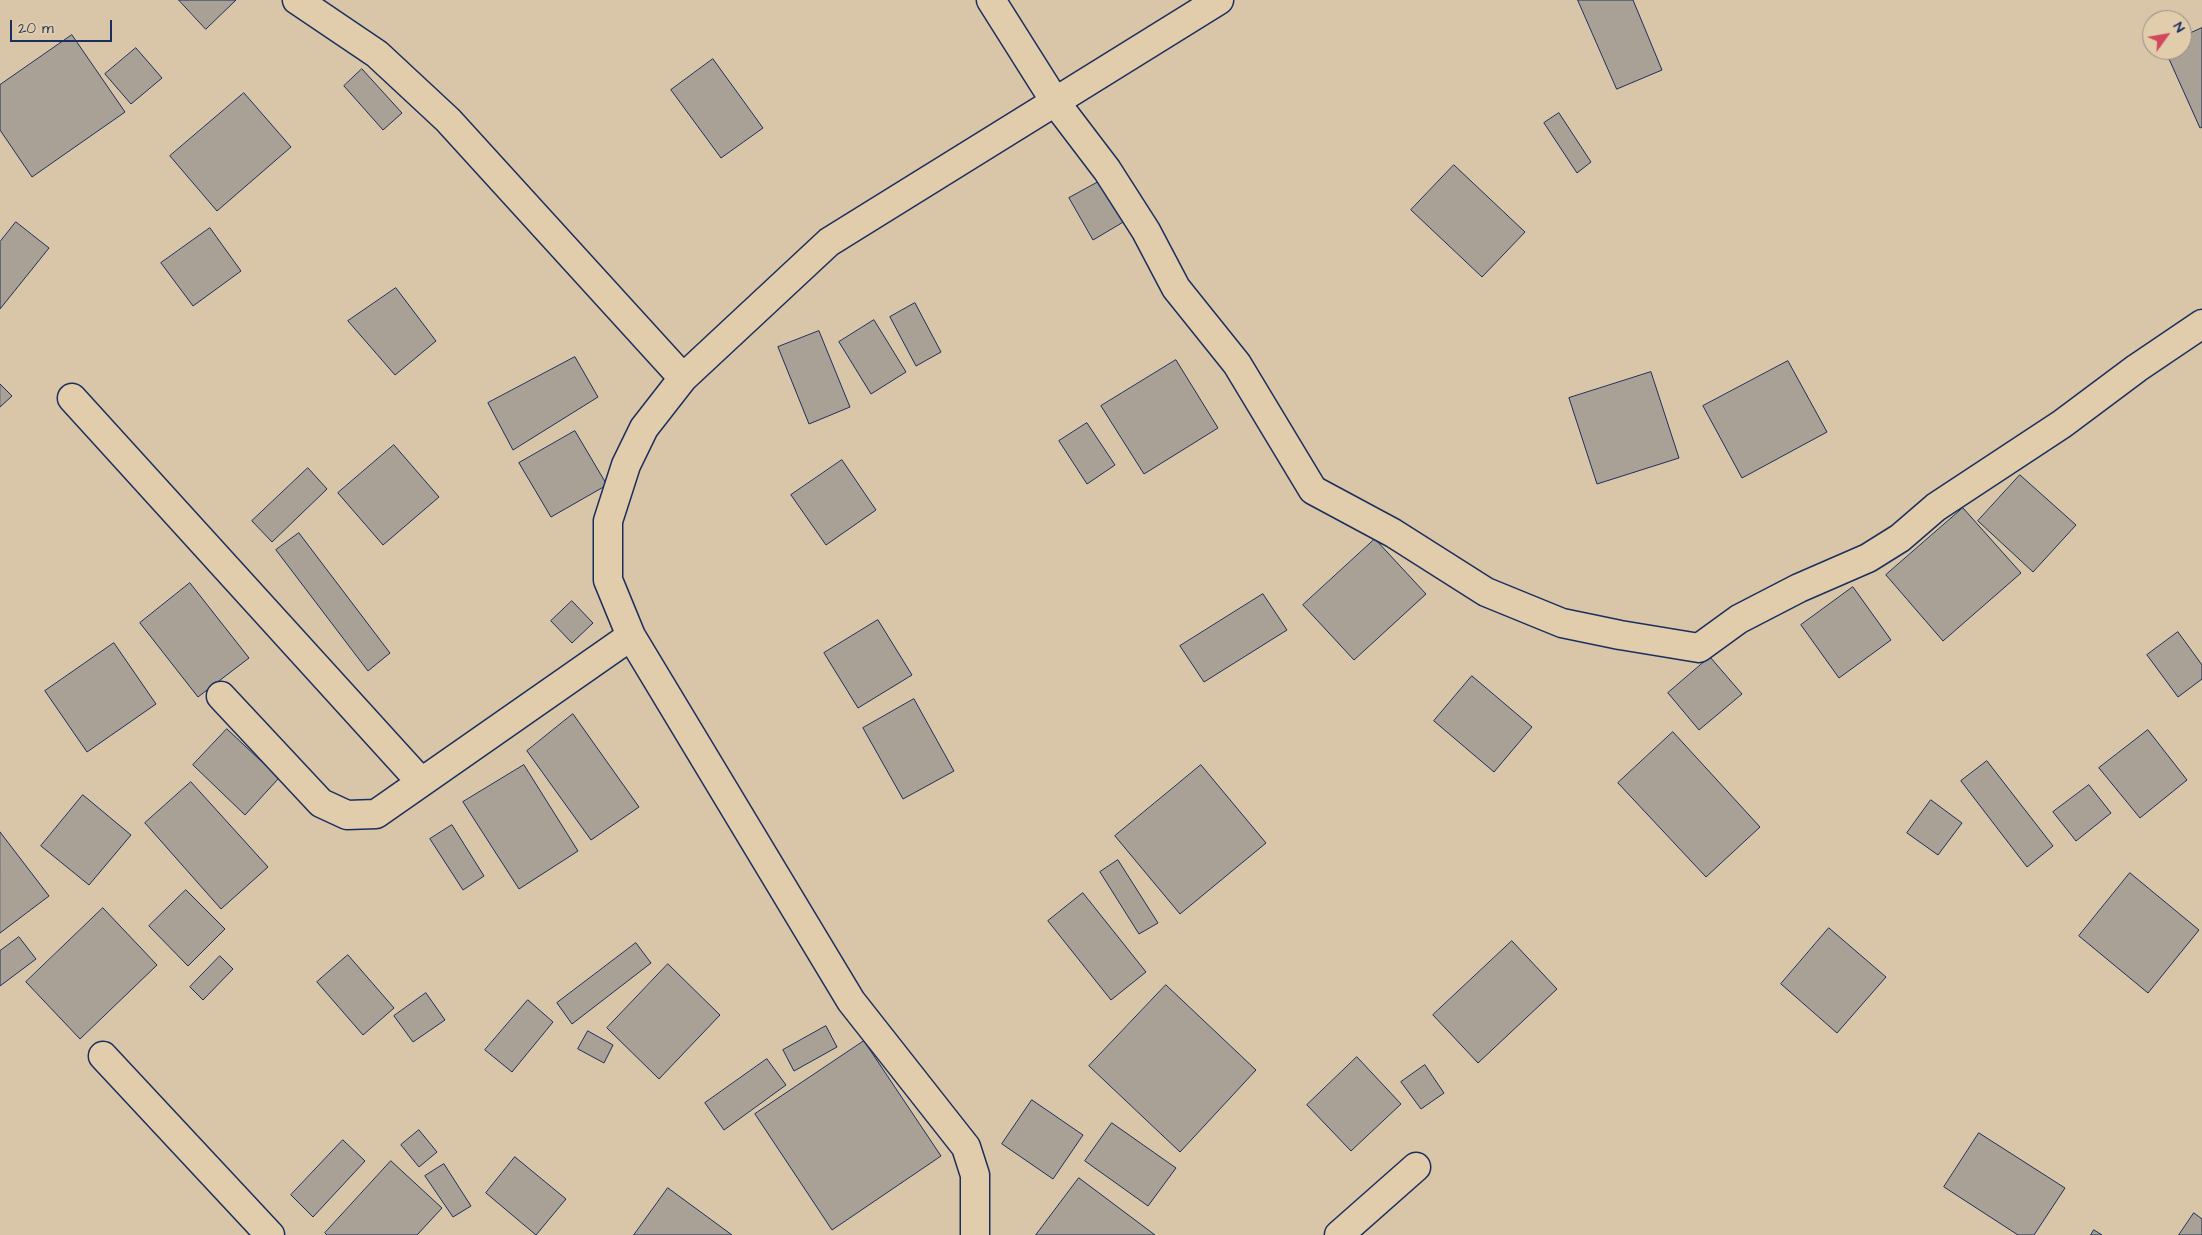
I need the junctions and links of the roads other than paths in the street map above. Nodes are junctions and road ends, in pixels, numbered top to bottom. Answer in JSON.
{"nodes":[{"id":1,"x":297,"y":0,"type":"edge"},
{"id":2,"x":991,"y":0,"type":"edge"},
{"id":3,"x":1219,"y":0,"type":"edge"},
{"id":4,"x":1056,"y":103,"type":"junction"},
{"id":5,"x":2202,"y":324,"type":"edge"},
{"id":6,"x":684,"y":378,"type":"junction"},
{"id":7,"x":72,"y":398,"type":"dead end"},
{"id":8,"x":631,"y":636,"type":"junction"},
{"id":9,"x":222,"y":696,"type":"dead end"},
{"id":10,"x":421,"y":782,"type":"junction"},
{"id":11,"x":103,"y":1056,"type":"dead end"},
{"id":12,"x":1416,"y":1167,"type":"dead end"},
{"id":13,"x":270,"y":1235,"type":"edge"},
{"id":14,"x":975,"y":1235,"type":"edge"},
{"id":15,"x":1340,"y":1235,"type":"edge"}],
"edges":[{"from":1,"to":6,"type":"street"},
{"from":2,"to":4,"type":"street"},
{"from":3,"to":4,"type":"street"},
{"from":4,"to":5,"type":"street"},
{"from":4,"to":6,"type":"street"},
{"from":6,"to":8,"type":"street"},
{"from":7,"to":10,"type":"street"},
{"from":8,"to":10,"type":"street"},
{"from":8,"to":14,"type":"street"},
{"from":9,"to":10,"type":"street"},
{"from":11,"to":13,"type":"street"},
{"from":12,"to":15,"type":"street"}]}
